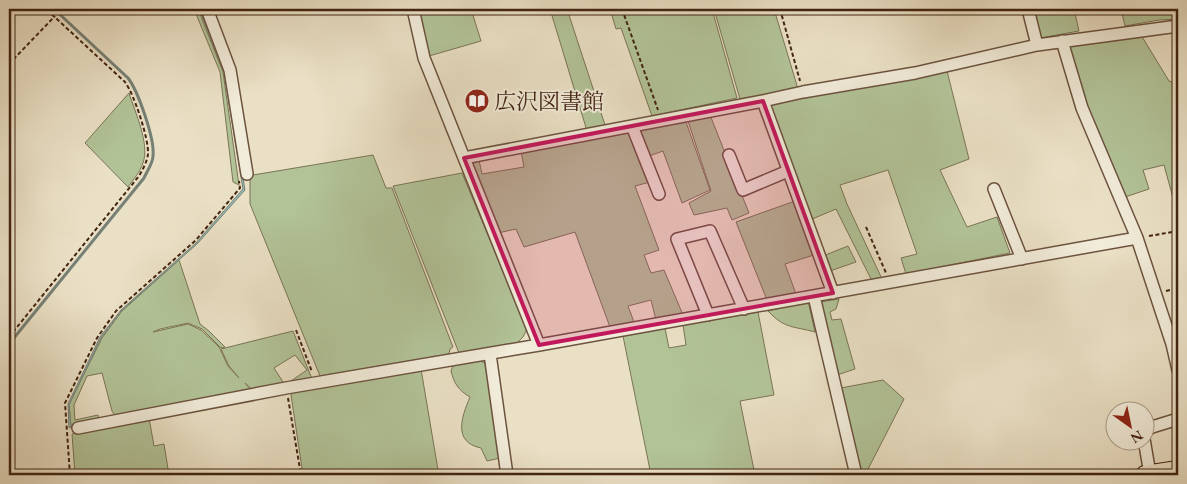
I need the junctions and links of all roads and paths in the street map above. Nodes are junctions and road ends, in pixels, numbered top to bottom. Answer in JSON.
{"nodes":[{"id":1,"x":46,"y":9,"type":"edge"},
{"id":2,"x":207,"y":9,"type":"edge"},
{"id":3,"x":415,"y":9,"type":"edge"},
{"id":4,"x":622,"y":9,"type":"edge"},
{"id":5,"x":780,"y":9,"type":"edge"},
{"id":6,"x":1028,"y":9,"type":"edge"},
{"id":7,"x":54,"y":16,"type":"junction"},
{"id":8,"x":1178,"y":26,"type":"edge"},
{"id":9,"x":1062,"y":41,"type":"junction"},
{"id":10,"x":1037,"y":45,"type":"junction"},
{"id":11,"x":9,"y":64,"type":"edge"},
{"id":12,"x":803,"y":92,"type":"junction"},
{"id":13,"x":763,"y":101,"type":"junction"},
{"id":14,"x":662,"y":120,"type":"junction"},
{"id":15,"x":632,"y":126,"type":"junction"},
{"id":16,"x":729,"y":155,"type":"dead end"},
{"id":17,"x":464,"y":158,"type":"junction"},
{"id":18,"x":788,"y":170,"type":"junction"},
{"id":19,"x":247,"y":174,"type":"dead end"},
{"id":20,"x":240,"y":188,"type":"dead end"},
{"id":21,"x":994,"y":189,"type":"dead end"},
{"id":22,"x":659,"y":194,"type":"dead end"},
{"id":23,"x":866,"y":227,"type":"dead end"},
{"id":24,"x":1178,"y":231,"type":"edge"},
{"id":25,"x":1137,"y":238,"type":"junction"},
{"id":26,"x":1022,"y":259,"type":"junction"},
{"id":27,"x":890,"y":282,"type":"junction"},
{"id":28,"x":1178,"y":288,"type":"edge"},
{"id":29,"x":833,"y":293,"type":"junction"},
{"id":30,"x":1156,"y":293,"type":"junction"},
{"id":31,"x":814,"y":296,"type":"junction"},
{"id":32,"x":744,"y":309,"type":"junction"},
{"id":33,"x":708,"y":316,"type":"junction"},
{"id":34,"x":296,"y":330,"type":"dead end"},
{"id":35,"x":9,"y":337,"type":"edge"},
{"id":36,"x":1175,"y":343,"type":"edge"},
{"id":37,"x":539,"y":345,"type":"junction"},
{"id":38,"x":490,"y":354,"type":"junction"},
{"id":39,"x":1178,"y":370,"type":"edge"},
{"id":40,"x":316,"y":383,"type":"junction"},
{"id":41,"x":287,"y":388,"type":"junction"},
{"id":42,"x":1178,"y":419,"type":"edge"},
{"id":43,"x":1154,"y":426,"type":"edge"},
{"id":44,"x":78,"y":428,"type":"dead end"},
{"id":45,"x":1145,"y":452,"type":"edge"},
{"id":46,"x":755,"y":469,"type":"dead end"},
{"id":47,"x":1178,"y":470,"type":"edge"},
{"id":48,"x":70,"y":475,"type":"edge"},
{"id":49,"x":301,"y":475,"type":"edge"},
{"id":50,"x":507,"y":475,"type":"edge"},
{"id":51,"x":756,"y":475,"type":"edge"},
{"id":52,"x":856,"y":475,"type":"edge"},
{"id":53,"x":1148,"y":475,"type":"edge"}],
"edges":[{"from":1,"to":7,"type":"path"},
{"from":2,"to":19,"type":"street"},
{"from":3,"to":17,"type":"street"},
{"from":4,"to":14,"type":"path"},
{"from":5,"to":12,"type":"path"},
{"from":6,"to":10,"type":"street"},
{"from":7,"to":11,"type":"path"},
{"from":7,"to":35,"type":"path"},
{"from":8,"to":9,"type":"street"},
{"from":9,"to":10,"type":"street"},
{"from":9,"to":25,"type":"street"},
{"from":10,"to":12,"type":"street"},
{"from":12,"to":13,"type":"street"},
{"from":13,"to":14,"type":"street"},
{"from":13,"to":18,"type":"street"},
{"from":14,"to":15,"type":"street"},
{"from":15,"to":17,"type":"street"},
{"from":15,"to":22,"type":"street"},
{"from":16,"to":18,"type":"street"},
{"from":17,"to":37,"type":"street"},
{"from":18,"to":29,"type":"street"},
{"from":20,"to":48,"type":"path"},
{"from":21,"to":26,"type":"street"},
{"from":23,"to":27,"type":"path"},
{"from":24,"to":25,"type":"path"},
{"from":25,"to":26,"type":"street"},
{"from":25,"to":30,"type":"street"},
{"from":26,"to":27,"type":"street"},
{"from":27,"to":29,"type":"street"},
{"from":28,"to":30,"type":"path"},
{"from":29,"to":31,"type":"street"},
{"from":30,"to":36,"type":"street"},
{"from":31,"to":32,"type":"street"},
{"from":31,"to":52,"type":"street"},
{"from":32,"to":33,"type":"street"},
{"from":32,"to":33,"type":"street"},
{"from":33,"to":37,"type":"street"},
{"from":34,"to":40,"type":"path"},
{"from":36,"to":39,"type":"street"},
{"from":37,"to":38,"type":"street"},
{"from":38,"to":40,"type":"street"},
{"from":38,"to":50,"type":"street"},
{"from":40,"to":41,"type":"street"},
{"from":41,"to":44,"type":"street"},
{"from":41,"to":49,"type":"path"},
{"from":42,"to":43,"type":"street"},
{"from":45,"to":53,"type":"street"},
{"from":46,"to":51,"type":"path"},
{"from":47,"to":53,"type":"main road"}]}
